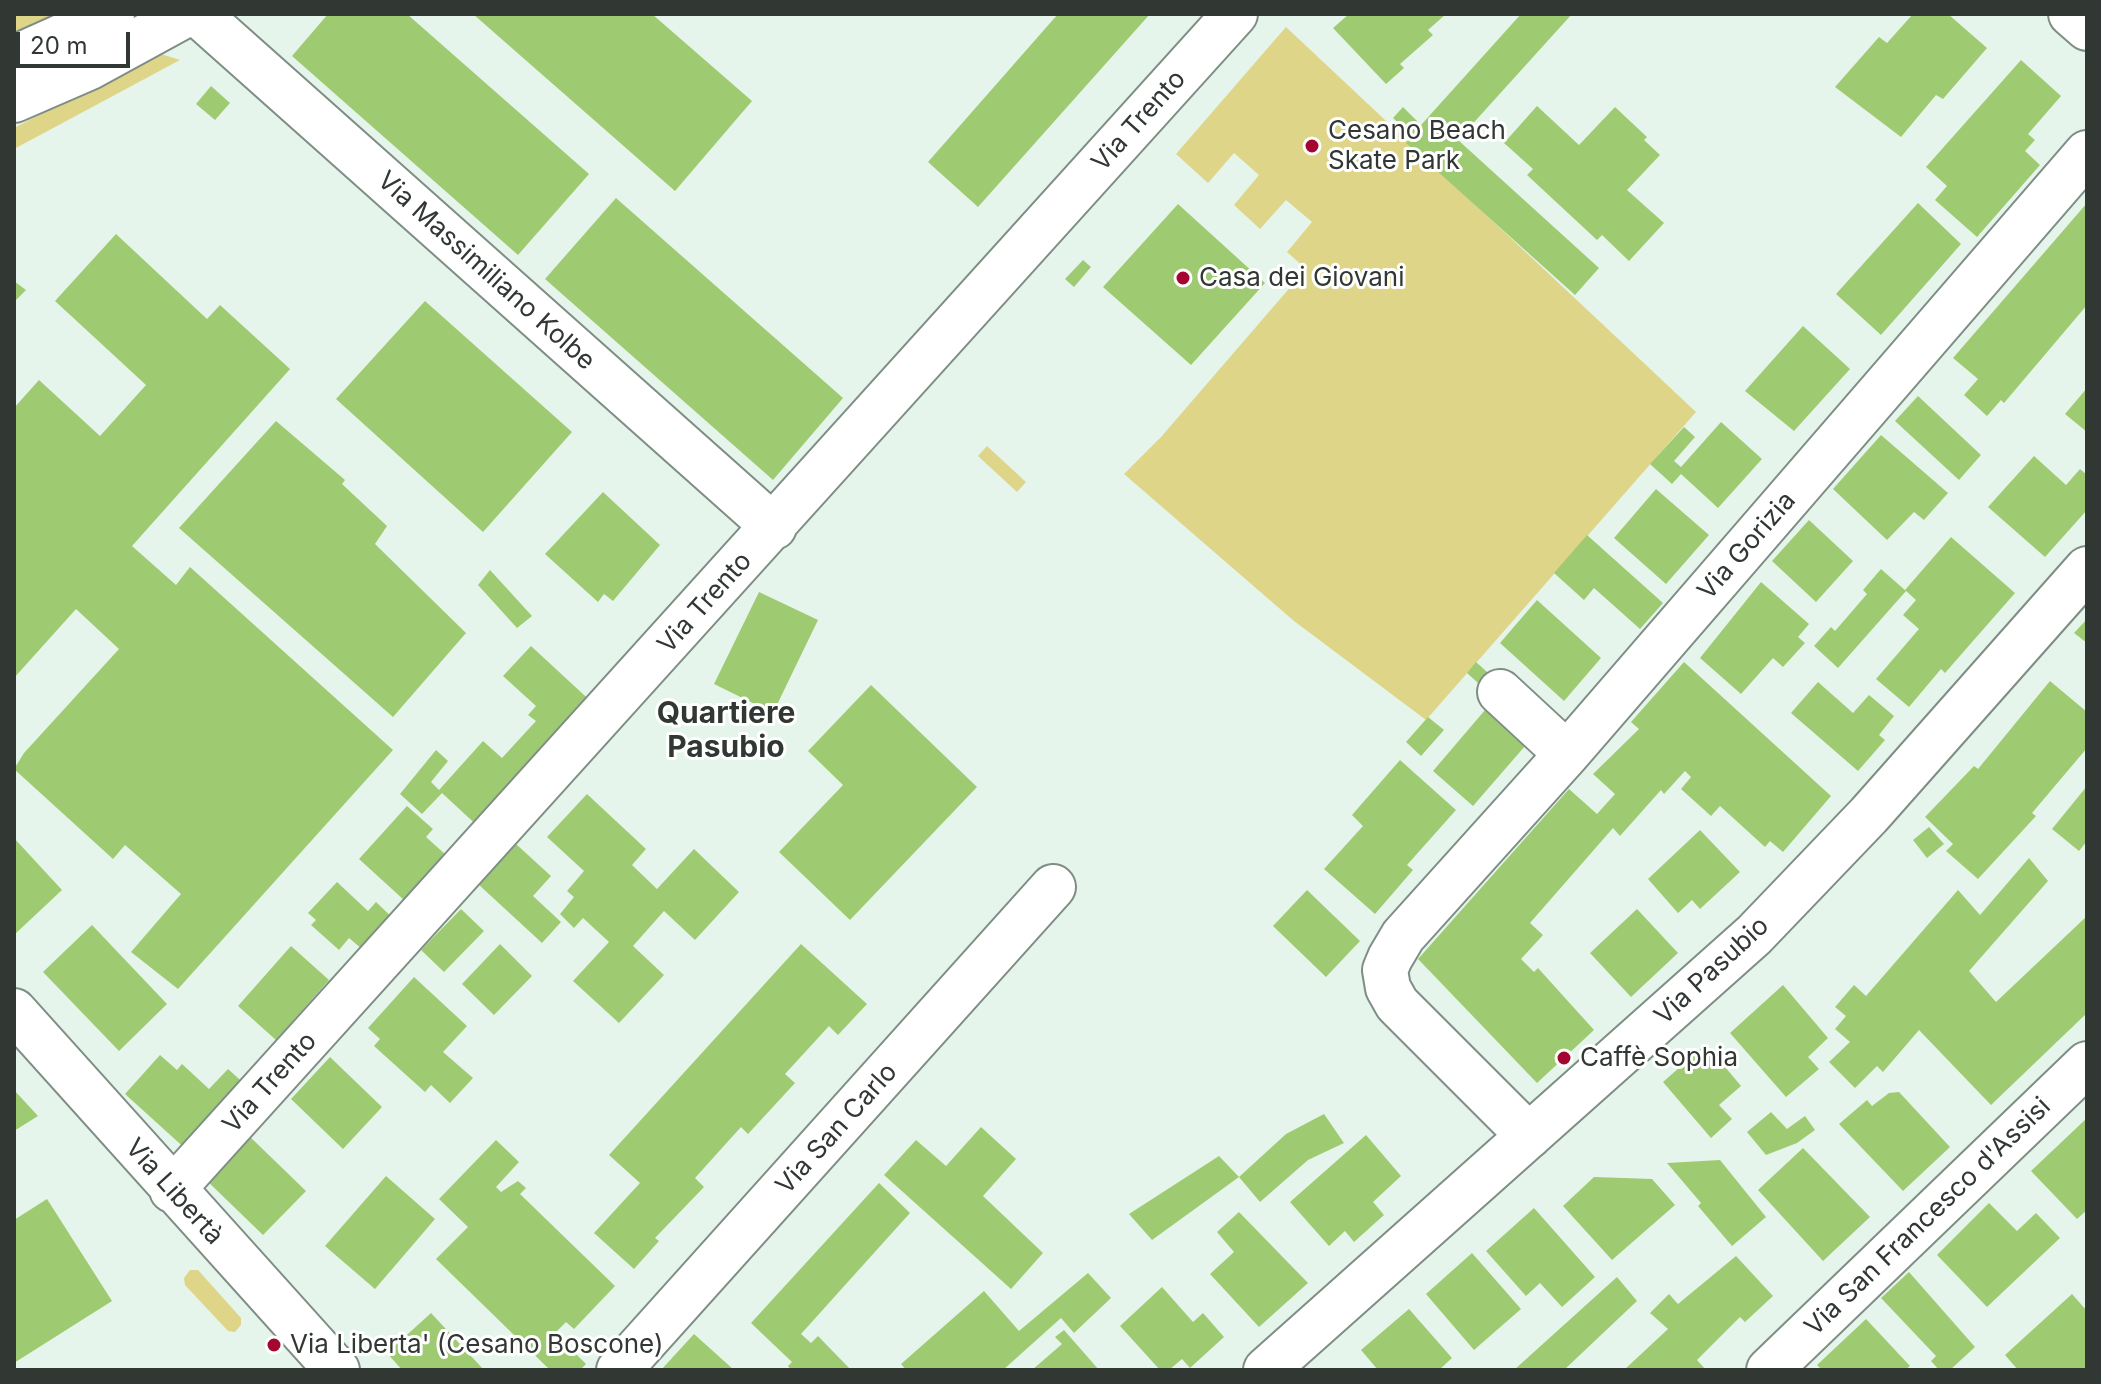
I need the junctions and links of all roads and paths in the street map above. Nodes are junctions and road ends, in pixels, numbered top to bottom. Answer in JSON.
{"nodes":[{"id":1,"x":112,"y":14,"type":"edge"},
{"id":2,"x":187,"y":14,"type":"edge"},
{"id":3,"x":198,"y":14,"type":"edge"},
{"id":4,"x":1235,"y":14,"type":"edge"},
{"id":5,"x":2071,"y":14,"type":"edge"},
{"id":6,"x":2087,"y":28,"type":"edge"},
{"id":7,"x":14,"y":58,"type":"edge"},
{"id":8,"x":14,"y":100,"type":"edge"},
{"id":9,"x":2087,"y":153,"type":"edge"},
{"id":10,"x":774,"y":527,"type":"junction"},
{"id":11,"x":2087,"y":569,"type":"edge"},
{"id":12,"x":1500,"y":692,"type":"dead end"},
{"id":13,"x":1567,"y":754,"type":"junction"},
{"id":14,"x":1053,"y":887,"type":"dead end"},
{"id":15,"x":14,"y":1011,"type":"edge"},
{"id":16,"x":2087,"y":1064,"type":"edge"},
{"id":17,"x":1529,"y":1136,"type":"junction"},
{"id":18,"x":172,"y":1190,"type":"junction"},
{"id":19,"x":337,"y":1370,"type":"edge"},
{"id":20,"x":619,"y":1370,"type":"edge"},
{"id":21,"x":1266,"y":1370,"type":"edge"},
{"id":22,"x":1769,"y":1370,"type":"edge"}],
"edges":[{"from":1,"to":7,"type":"street"},
{"from":2,"to":8,"type":"street"},
{"from":3,"to":10,"type":"street","name":"Via Massimiliano Kolbe"},
{"from":4,"to":10,"type":"street","name":"Via Trento"},
{"from":5,"to":6,"type":"street"},
{"from":9,"to":13,"type":"street","name":"Via Gorizia"},
{"from":10,"to":18,"type":"street","name":"Via Trento"},
{"from":11,"to":17,"type":"street","name":"Via Pasubio"},
{"from":12,"to":13,"type":"street"},
{"from":13,"to":17,"type":"street","name":"Via Gorizia"},
{"from":14,"to":20,"type":"street","name":"Via San Carlo"},
{"from":15,"to":18,"type":"street","name":"Via Libertà"},
{"from":16,"to":22,"type":"street","name":"Via San Francesco d'Assisi"},
{"from":17,"to":21,"type":"street","name":"Via Pasubio"},
{"from":18,"to":19,"type":"street","name":"Via Libertà"}]}
